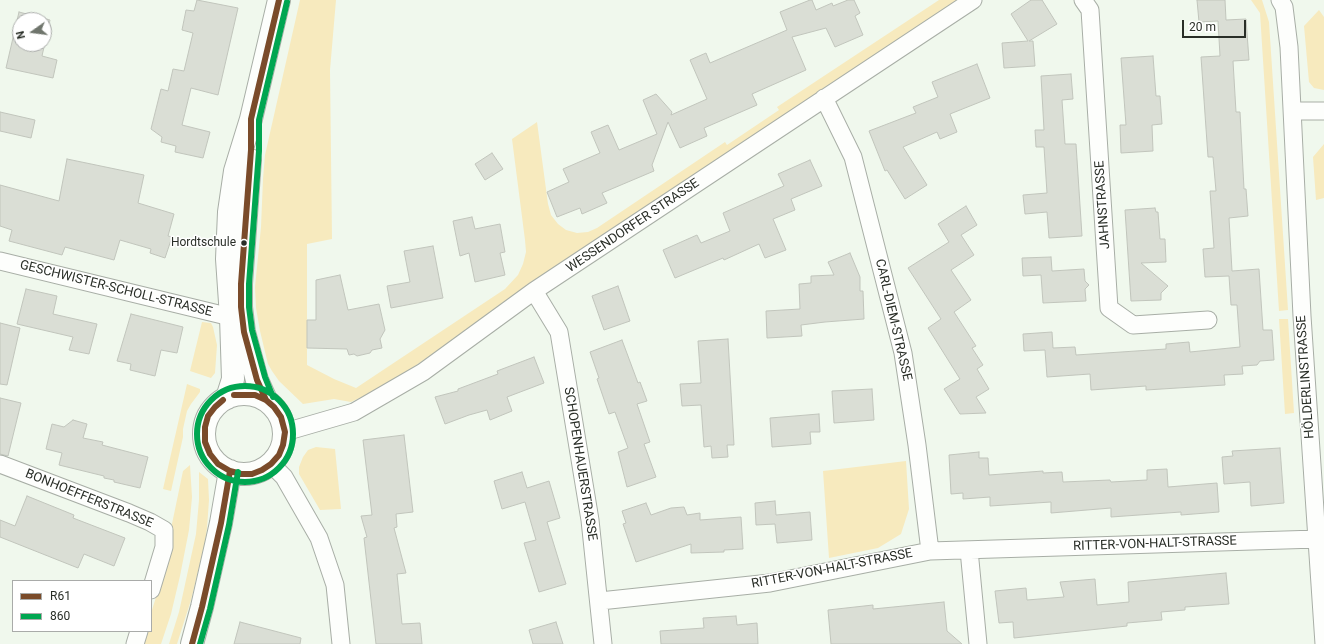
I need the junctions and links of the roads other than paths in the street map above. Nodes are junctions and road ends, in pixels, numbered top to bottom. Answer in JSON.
{"nodes":[{"id":1,"x":279,"y":0,"type":"edge"},
{"id":2,"x":973,"y":0,"type":"edge"},
{"id":3,"x":1083,"y":0,"type":"edge"},
{"id":4,"x":1280,"y":0,"type":"edge"},
{"id":5,"x":824,"y":98,"type":"junction"},
{"id":6,"x":1293,"y":111,"type":"junction"},
{"id":7,"x":1324,"y":111,"type":"edge"},
{"id":8,"x":0,"y":261,"type":"edge"},
{"id":9,"x":534,"y":291,"type":"junction"},
{"id":10,"x":237,"y":319,"type":"junction"},
{"id":11,"x":1208,"y":320,"type":"dead end"},
{"id":12,"x":227,"y":398,"type":"junction"},
{"id":13,"x":266,"y":400,"type":"junction"},
{"id":14,"x":284,"y":432,"type":"junction"},
{"id":15,"x":0,"y":464,"type":"edge"},
{"id":16,"x":271,"y":464,"type":"junction"},
{"id":17,"x":230,"y":472,"type":"junction"},
{"id":18,"x":1317,"y":539,"type":"junction"},
{"id":19,"x":969,"y":550,"type":"junction"},
{"id":20,"x":930,"y":551,"type":"junction"},
{"id":21,"x":152,"y":587,"type":"edge"},
{"id":22,"x":600,"y":601,"type":"junction"},
{"id":23,"x":139,"y":632,"type":"edge"},
{"id":24,"x":135,"y":644,"type":"edge"},
{"id":25,"x":192,"y":644,"type":"edge"},
{"id":26,"x":341,"y":644,"type":"edge"},
{"id":27,"x":603,"y":644,"type":"edge"},
{"id":28,"x":978,"y":644,"type":"edge"},
{"id":29,"x":1324,"y":644,"type":"edge"}],
"edges":[{"from":1,"to":10,"type":"street"},
{"from":2,"to":5,"type":"street","name":"WESSENDORFER STRASSE"},
{"from":3,"to":11,"type":"street","name":"JAHNSTRASSE"},
{"from":4,"to":6,"type":"street","name":"HÖLDERLINSTRASSE"},
{"from":5,"to":9,"type":"street","name":"WESSENDORFER STRASSE"},
{"from":5,"to":20,"type":"street","name":"CARL-DIEM-STRASSE"},
{"from":6,"to":7,"type":"street"},
{"from":6,"to":18,"type":"street","name":"HÖLDERLINSTRASSE"},
{"from":8,"to":10,"type":"street","name":"GESCHWISTER-SCHOLL-STRASSE"},
{"from":9,"to":14,"type":"street","name":"WESSENDORFER STRASSE"},
{"from":9,"to":22,"type":"street","name":"SCHOPENHAUERSTRASSE"},
{"from":10,"to":12,"type":"street"},
{"from":10,"to":13,"type":"street"},
{"from":12,"to":13,"type":"street"},
{"from":12,"to":17,"type":"street"},
{"from":13,"to":14,"type":"street"},
{"from":14,"to":16,"type":"street"},
{"from":15,"to":21,"type":"street","name":"BONHOEFFERSTRASSE"},
{"from":16,"to":17,"type":"street"},
{"from":16,"to":26,"type":"street"},
{"from":17,"to":25,"type":"street"},
{"from":18,"to":19,"type":"street","name":"RITTER-VON-HALT-STRASSE"},
{"from":18,"to":29,"type":"street","name":"HÖLDERLINSTRASSE"},
{"from":19,"to":20,"type":"street","name":"RITTER-VON-HALT-STRASSE"},
{"from":19,"to":28,"type":"street"},
{"from":20,"to":22,"type":"street","name":"RITTER-VON-HALT-STRASSE"},
{"from":22,"to":27,"type":"street","name":"SCHOPENHAUERSTRASSE"},
{"from":23,"to":24,"type":"street"}]}
